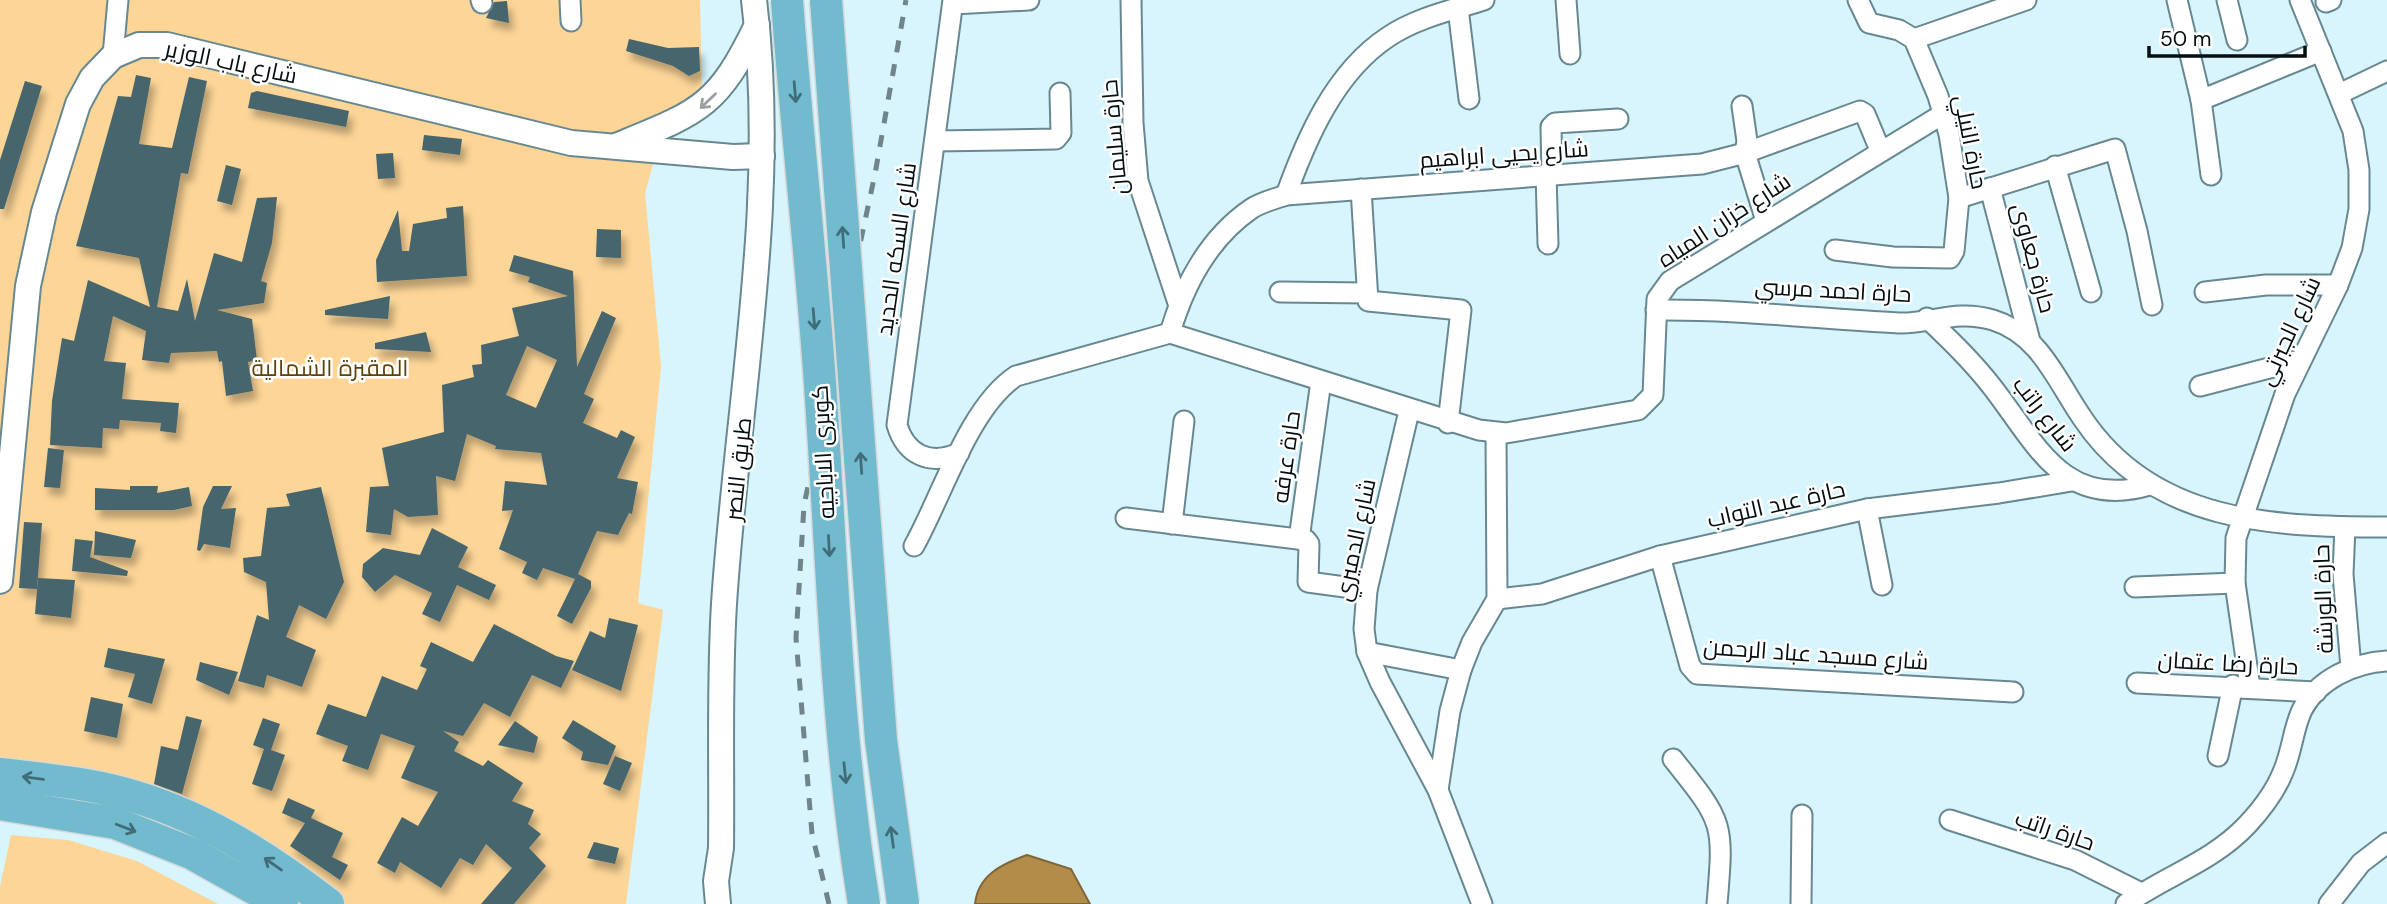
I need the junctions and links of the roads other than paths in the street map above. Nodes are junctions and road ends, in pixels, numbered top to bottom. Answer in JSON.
{"nodes":[{"id":1,"x":118,"y":0,"type":"edge"},
{"id":2,"x":570,"y":0,"type":"edge"},
{"id":3,"x":787,"y":0,"type":"edge"},
{"id":4,"x":798,"y":0,"type":"edge"},
{"id":5,"x":826,"y":0,"type":"edge"},
{"id":6,"x":1029,"y":0,"type":"edge"},
{"id":7,"x":1131,"y":0,"type":"edge"},
{"id":8,"x":1484,"y":0,"type":"edge"},
{"id":9,"x":1566,"y":0,"type":"edge"},
{"id":10,"x":1858,"y":0,"type":"edge"},
{"id":11,"x":2026,"y":0,"type":"edge"},
{"id":12,"x":2177,"y":0,"type":"edge"},
{"id":13,"x":2227,"y":0,"type":"edge"},
{"id":14,"x":2300,"y":0,"type":"edge"},
{"id":15,"x":953,"y":2,"type":"edge"},
{"id":16,"x":1458,"y":8,"type":"junction"},
{"id":17,"x":756,"y":12,"type":"edge"},
{"id":18,"x":571,"y":21,"type":"dead end"},
{"id":19,"x":1914,"y":39,"type":"junction"},
{"id":20,"x":2237,"y":40,"type":"dead end"},
{"id":21,"x":2321,"y":51,"type":"junction"},
{"id":22,"x":1570,"y":54,"type":"dead end"},
{"id":23,"x":113,"y":56,"type":"junction"},
{"id":24,"x":2387,"y":71,"type":"edge"},
{"id":25,"x":763,"y":77,"type":"junction"},
{"id":26,"x":1060,"y":93,"type":"dead end"},
{"id":27,"x":2339,"y":94,"type":"junction"},
{"id":28,"x":1469,"y":99,"type":"dead end"},
{"id":29,"x":2201,"y":100,"type":"junction"},
{"id":30,"x":1742,"y":106,"type":"dead end"},
{"id":31,"x":1943,"y":114,"type":"junction"},
{"id":32,"x":1618,"y":120,"type":"dead end"},
{"id":33,"x":934,"y":141,"type":"junction"},
{"id":34,"x":611,"y":148,"type":"junction"},
{"id":35,"x":1880,"y":150,"type":"junction"},
{"id":36,"x":1745,"y":153,"type":"junction"},
{"id":37,"x":762,"y":156,"type":"junction"},
{"id":38,"x":2055,"y":166,"type":"junction"},
{"id":39,"x":1549,"y":174,"type":"junction"},
{"id":40,"x":2211,"y":176,"type":"dead end"},
{"id":41,"x":1990,"y":188,"type":"junction"},
{"id":42,"x":1362,"y":189,"type":"junction"},
{"id":43,"x":1286,"y":194,"type":"junction"},
{"id":44,"x":1959,"y":198,"type":"junction"},
{"id":45,"x":1766,"y":221,"type":"junction"},
{"id":46,"x":1548,"y":244,"type":"dead end"},
{"id":47,"x":1835,"y":250,"type":"dead end"},
{"id":48,"x":2338,"y":285,"type":"junction"},
{"id":49,"x":1280,"y":292,"type":"dead end"},
{"id":50,"x":2091,"y":292,"type":"dead end"},
{"id":51,"x":2205,"y":292,"type":"dead end"},
{"id":52,"x":1367,"y":293,"type":"junction"},
{"id":53,"x":2152,"y":305,"type":"dead end"},
{"id":54,"x":1178,"y":306,"type":"junction"},
{"id":55,"x":1656,"y":310,"type":"junction"},
{"id":56,"x":1927,"y":318,"type":"junction"},
{"id":57,"x":1170,"y":333,"type":"junction"},
{"id":58,"x":2030,"y":341,"type":"junction"},
{"id":59,"x":2300,"y":360,"type":"junction"},
{"id":60,"x":1321,"y":382,"type":"junction"},
{"id":61,"x":2200,"y":386,"type":"dead end"},
{"id":62,"x":1409,"y":411,"type":"junction"},
{"id":63,"x":1184,"y":421,"type":"dead end"},
{"id":64,"x":1448,"y":423,"type":"junction"},
{"id":65,"x":1496,"y":433,"type":"junction"},
{"id":66,"x":959,"y":453,"type":"junction"},
{"id":67,"x":2071,"y":481,"type":"junction"},
{"id":68,"x":2150,"y":485,"type":"junction"},
{"id":69,"x":1867,"y":509,"type":"junction"},
{"id":70,"x":2242,"y":517,"type":"junction"},
{"id":71,"x":1126,"y":518,"type":"dead end"},
{"id":72,"x":1172,"y":524,"type":"junction"},
{"id":73,"x":2345,"y":527,"type":"junction"},
{"id":74,"x":2387,"y":527,"type":"edge"},
{"id":75,"x":1299,"y":538,"type":"junction"},
{"id":76,"x":914,"y":546,"type":"dead end"},
{"id":77,"x":1660,"y":556,"type":"junction"},
{"id":78,"x":0,"y":582,"type":"edge"},
{"id":79,"x":2235,"y":583,"type":"junction"},
{"id":80,"x":1882,"y":585,"type":"dead end"},
{"id":81,"x":2135,"y":587,"type":"dead end"},
{"id":82,"x":1367,"y":590,"type":"junction"},
{"id":83,"x":1497,"y":599,"type":"junction"},
{"id":84,"x":1367,"y":652,"type":"junction"},
{"id":85,"x":2387,"y":661,"type":"edge"},
{"id":86,"x":2351,"y":668,"type":"junction"},
{"id":87,"x":1461,"y":670,"type":"junction"},
{"id":88,"x":2137,"y":683,"type":"dead end"},
{"id":89,"x":2242,"y":686,"type":"junction"},
{"id":90,"x":2013,"y":692,"type":"dead end"},
{"id":91,"x":2316,"y":692,"type":"junction"},
{"id":92,"x":2218,"y":756,"type":"dead end"},
{"id":93,"x":1673,"y":759,"type":"dead end"},
{"id":94,"x":0,"y":774,"type":"edge"},
{"id":95,"x":1438,"y":790,"type":"junction"},
{"id":96,"x":63,"y":797,"type":"junction"},
{"id":97,"x":0,"y":804,"type":"edge"},
{"id":98,"x":1802,"y":815,"type":"dead end"},
{"id":99,"x":1950,"y":820,"type":"dead end"},
{"id":100,"x":2387,"y":842,"type":"edge"},
{"id":101,"x":720,"y":861,"type":"junction"},
{"id":102,"x":2134,"y":899,"type":"edge"},
{"id":103,"x":282,"y":904,"type":"edge"},
{"id":104,"x":328,"y":904,"type":"edge"},
{"id":105,"x":718,"y":904,"type":"edge"},
{"id":106,"x":735,"y":904,"type":"edge"},
{"id":107,"x":864,"y":904,"type":"edge"},
{"id":108,"x":903,"y":904,"type":"edge"},
{"id":109,"x":1482,"y":904,"type":"edge"},
{"id":110,"x":1717,"y":904,"type":"edge"},
{"id":111,"x":1801,"y":904,"type":"edge"},
{"id":112,"x":2329,"y":904,"type":"edge"}],
"edges":[{"from":1,"to":23,"type":"street"},
{"from":2,"to":18,"type":"street"},
{"from":3,"to":107,"type":"highway","name":"كوبرى الاباجيه","one_way":true,"bridge":true},
{"from":4,"to":25,"type":"street","name":"طريق النصر"},
{"from":108,"to":5,"type":"highway","name":"كوبرى الاباجيه","one_way":true,"bridge":true},
{"from":6,"to":15,"type":"street"},
{"from":7,"to":54,"type":"street","name":"حارة سليمان"},
{"from":8,"to":16,"type":"street"},
{"from":9,"to":22,"type":"street"},
{"from":10,"to":19,"type":"street"},
{"from":11,"to":19,"type":"street"},
{"from":12,"to":29,"type":"street"},
{"from":13,"to":20,"type":"street"},
{"from":14,"to":21,"type":"street","name":"شارع الجبرتي"},
{"from":15,"to":33,"type":"street","name":"شارع السكه الحديد"},
{"from":16,"to":28,"type":"street"},
{"from":16,"to":43,"type":"street"},
{"from":17,"to":25,"type":"street","name":"طريق النصر"},
{"from":17,"to":34,"type":"street","one_way":true},
{"from":19,"to":31,"type":"street","name":"حارة النيلي"},
{"from":21,"to":27,"type":"street","name":"شارع الجبرتي"},
{"from":21,"to":29,"type":"street"},
{"from":23,"to":34,"type":"street","name":"شارع باب الوزير"},
{"from":23,"to":78,"type":"street","name":"شارع باب الوزير"},
{"from":24,"to":27,"type":"street"},
{"from":25,"to":37,"type":"street","name":"طريق النصر"},
{"from":26,"to":33,"type":"street"},
{"from":27,"to":48,"type":"street","name":"شارع الجبرتي"},
{"from":29,"to":40,"type":"street"},
{"from":30,"to":36,"type":"street"},
{"from":31,"to":35,"type":"street","name":"شارع خزان المياه"},
{"from":31,"to":44,"type":"street","name":"حارة النيلي"},
{"from":32,"to":39,"type":"street"},
{"from":33,"to":66,"type":"street","name":"شارع السكه الحديد"},
{"from":34,"to":37,"type":"street","name":"شارع باب الوزير"},
{"from":35,"to":36,"type":"street","name":"شارع يحيى ابراهيم"},
{"from":35,"to":45,"type":"street","name":"شارع خزان المياه"},
{"from":36,"to":39,"type":"street","name":"شارع يحيى ابراهيم"},
{"from":36,"to":45,"type":"street"},
{"from":37,"to":101,"type":"street","name":"طريق النصر"},
{"from":38,"to":41,"type":"street"},
{"from":38,"to":50,"type":"street"},
{"from":38,"to":53,"type":"street"},
{"from":39,"to":42,"type":"street","name":"شارع يحيى ابراهيم"},
{"from":39,"to":46,"type":"street"},
{"from":41,"to":44,"type":"street"},
{"from":41,"to":58,"type":"street","name":"حارة جعاوى"},
{"from":42,"to":43,"type":"street","name":"شارع يحيى ابراهيم"},
{"from":42,"to":52,"type":"street"},
{"from":43,"to":54,"type":"street","name":"شارع يحيى ابراهيم"},
{"from":44,"to":47,"type":"street","name":"حارة النيلي"},
{"from":45,"to":55,"type":"street","name":"شارع خزان المياه"},
{"from":48,"to":51,"type":"street"},
{"from":48,"to":59,"type":"street","name":"شارع الجبرتي"},
{"from":49,"to":52,"type":"street"},
{"from":52,"to":64,"type":"street"},
{"from":54,"to":57,"type":"street","name":"شارع يحيى ابراهيم"},
{"from":55,"to":56,"type":"street","name":"حارة احمد مرسي"},
{"from":55,"to":65,"type":"street","name":"شارع خزان المياه"},
{"from":56,"to":58,"type":"street","name":"حارة احمد مرسي"},
{"from":56,"to":67,"type":"street","name":"شارع راتب"},
{"from":57,"to":60,"type":"street","name":"شارع خزان المياه"},
{"from":57,"to":66,"type":"street"},
{"from":58,"to":68,"type":"street","name":"حارة احمد مرسي"},
{"from":59,"to":61,"type":"street"},
{"from":59,"to":70,"type":"street","name":"شارع الجبرتي"},
{"from":60,"to":62,"type":"street","name":"شارع خزان المياه"},
{"from":60,"to":75,"type":"street","name":"حارة عرفه"},
{"from":62,"to":64,"type":"street","name":"شارع خزان المياه"},
{"from":62,"to":82,"type":"street","name":"شارع الدميري"},
{"from":63,"to":72,"type":"street"},
{"from":64,"to":65,"type":"street","name":"شارع خزان المياه"},
{"from":65,"to":83,"type":"street"},
{"from":66,"to":76,"type":"street"},
{"from":67,"to":68,"type":"street","name":"شارع راتب"},
{"from":67,"to":69,"type":"street","name":"حارة عبد التواب"},
{"from":68,"to":70,"type":"street","name":"حارة احمد مرسي"},
{"from":69,"to":77,"type":"street","name":"حارة عبد التواب"},
{"from":69,"to":80,"type":"street"},
{"from":70,"to":73,"type":"street","name":"حارة احمد مرسي"},
{"from":70,"to":79,"type":"street","name":"شارع الجبرتي"},
{"from":71,"to":72,"type":"street"},
{"from":72,"to":75,"type":"street"},
{"from":73,"to":74,"type":"street","name":"حارة احمد مرسي"},
{"from":73,"to":86,"type":"street","name":"حارة الورشة"},
{"from":75,"to":82,"type":"street"},
{"from":77,"to":83,"type":"street","name":"حارة عبد التواب"},
{"from":77,"to":90,"type":"street","name":"شارع مسجد عباد الرحمن"},
{"from":79,"to":81,"type":"street"},
{"from":79,"to":89,"type":"street","name":"شارع الجبرتي"},
{"from":82,"to":84,"type":"street","name":"شارع الدميري"},
{"from":83,"to":87,"type":"street"},
{"from":84,"to":87,"type":"street"},
{"from":84,"to":95,"type":"street","name":"شارع الدميري"},
{"from":85,"to":86,"type":"street"},
{"from":86,"to":91,"type":"street"},
{"from":87,"to":95,"type":"street"},
{"from":88,"to":89,"type":"street","name":"حارة رضا عتمان"},
{"from":89,"to":91,"type":"street","name":"حارة رضا عتمان"},
{"from":89,"to":92,"type":"street"},
{"from":91,"to":102,"type":"street"},
{"from":93,"to":110,"type":"street"},
{"from":96,"to":94,"type":"highway","one_way":true},
{"from":95,"to":109,"type":"street","name":"شارع الدميري"},
{"from":96,"to":97,"type":"highway"},
{"from":96,"to":103,"type":"highway","one_way":true},
{"from":104,"to":96,"type":"highway","one_way":true},
{"from":98,"to":111,"type":"street"},
{"from":99,"to":102,"type":"street","name":"حارة راتب"},
{"from":100,"to":112,"type":"street"},
{"from":101,"to":105,"type":"street","name":"طريق النصر"},
{"from":101,"to":106,"type":"street","name":"طريق النصر"}]}
